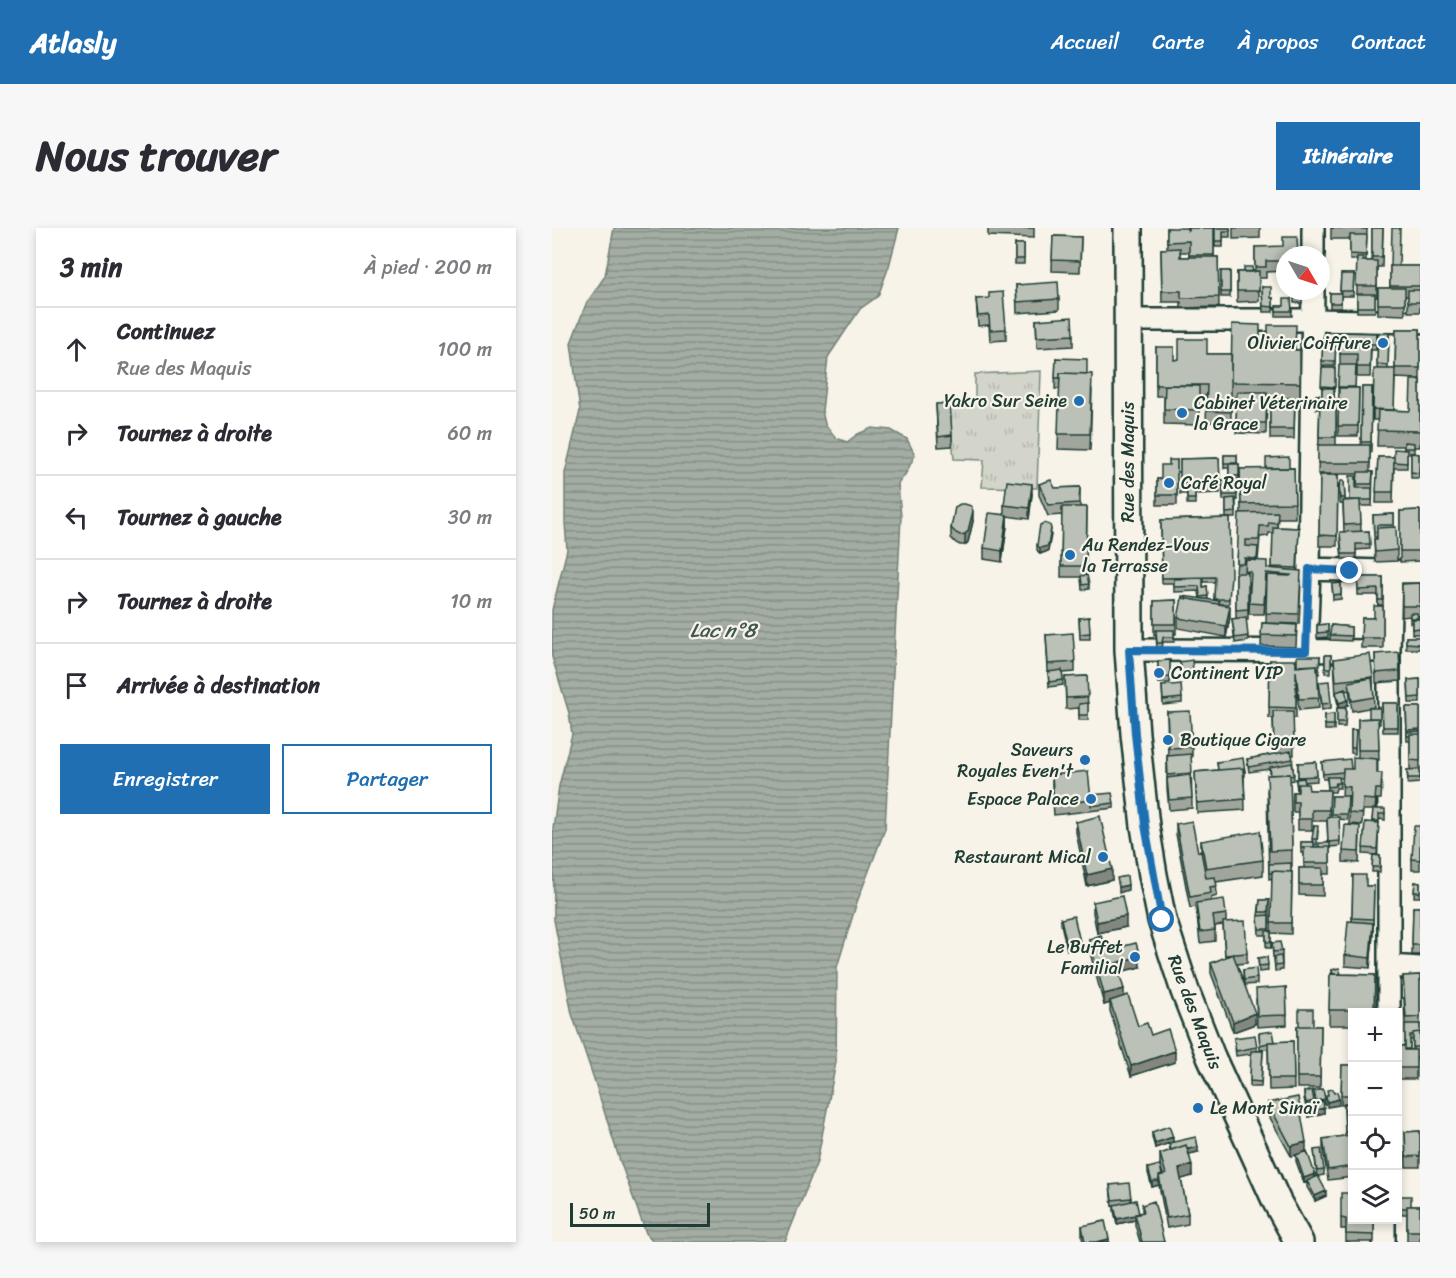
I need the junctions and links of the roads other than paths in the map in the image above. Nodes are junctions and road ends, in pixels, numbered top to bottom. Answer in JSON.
{"nodes":[{"id":1,"x":1128,"y":228,"type":"edge"},
{"id":2,"x":1313,"y":228,"type":"edge"},
{"id":3,"x":1313,"y":246,"type":"edge"},
{"id":4,"x":1312,"y":300,"type":"edge"},
{"id":5,"x":1127,"y":320,"type":"junction"},
{"id":6,"x":1312,"y":320,"type":"junction"},
{"id":7,"x":1420,"y":322,"type":"edge"},
{"id":8,"x":1309,"y":569,"type":"junction"},
{"id":9,"x":1391,"y":572,"type":"junction"},
{"id":10,"x":1420,"y":572,"type":"edge"},
{"id":11,"x":1129,"y":650,"type":"junction"},
{"id":12,"x":1306,"y":651,"type":"junction"},
{"id":13,"x":1389,"y":651,"type":"junction"},
{"id":14,"x":1390,"y":966,"type":"junction"},
{"id":15,"x":1420,"y":968,"type":"edge"},
{"id":16,"x":1389,"y":1008,"type":"edge"},
{"id":17,"x":1384,"y":1224,"type":"edge"},
{"id":18,"x":1299,"y":1242,"type":"edge"},
{"id":19,"x":1384,"y":1242,"type":"edge"}],
"edges":[{"from":1,"to":5,"type":"street","name":"Rue des Maquis"},
{"from":2,"to":3,"type":"street"},
{"from":4,"to":6,"type":"street"},
{"from":5,"to":6,"type":"street"},
{"from":5,"to":11,"type":"street","name":"Rue des Maquis"},
{"from":6,"to":7,"type":"street"},
{"from":6,"to":8,"type":"street"},
{"from":8,"to":9,"type":"street"},
{"from":8,"to":12,"type":"street"},
{"from":9,"to":10,"type":"street"},
{"from":9,"to":13,"type":"street"},
{"from":11,"to":12,"type":"street"},
{"from":11,"to":18,"type":"street","name":"Rue des Maquis"},
{"from":12,"to":13,"type":"street"},
{"from":13,"to":14,"type":"street"},
{"from":14,"to":15,"type":"street"},
{"from":14,"to":16,"type":"street"},
{"from":17,"to":19,"type":"street"}]}
